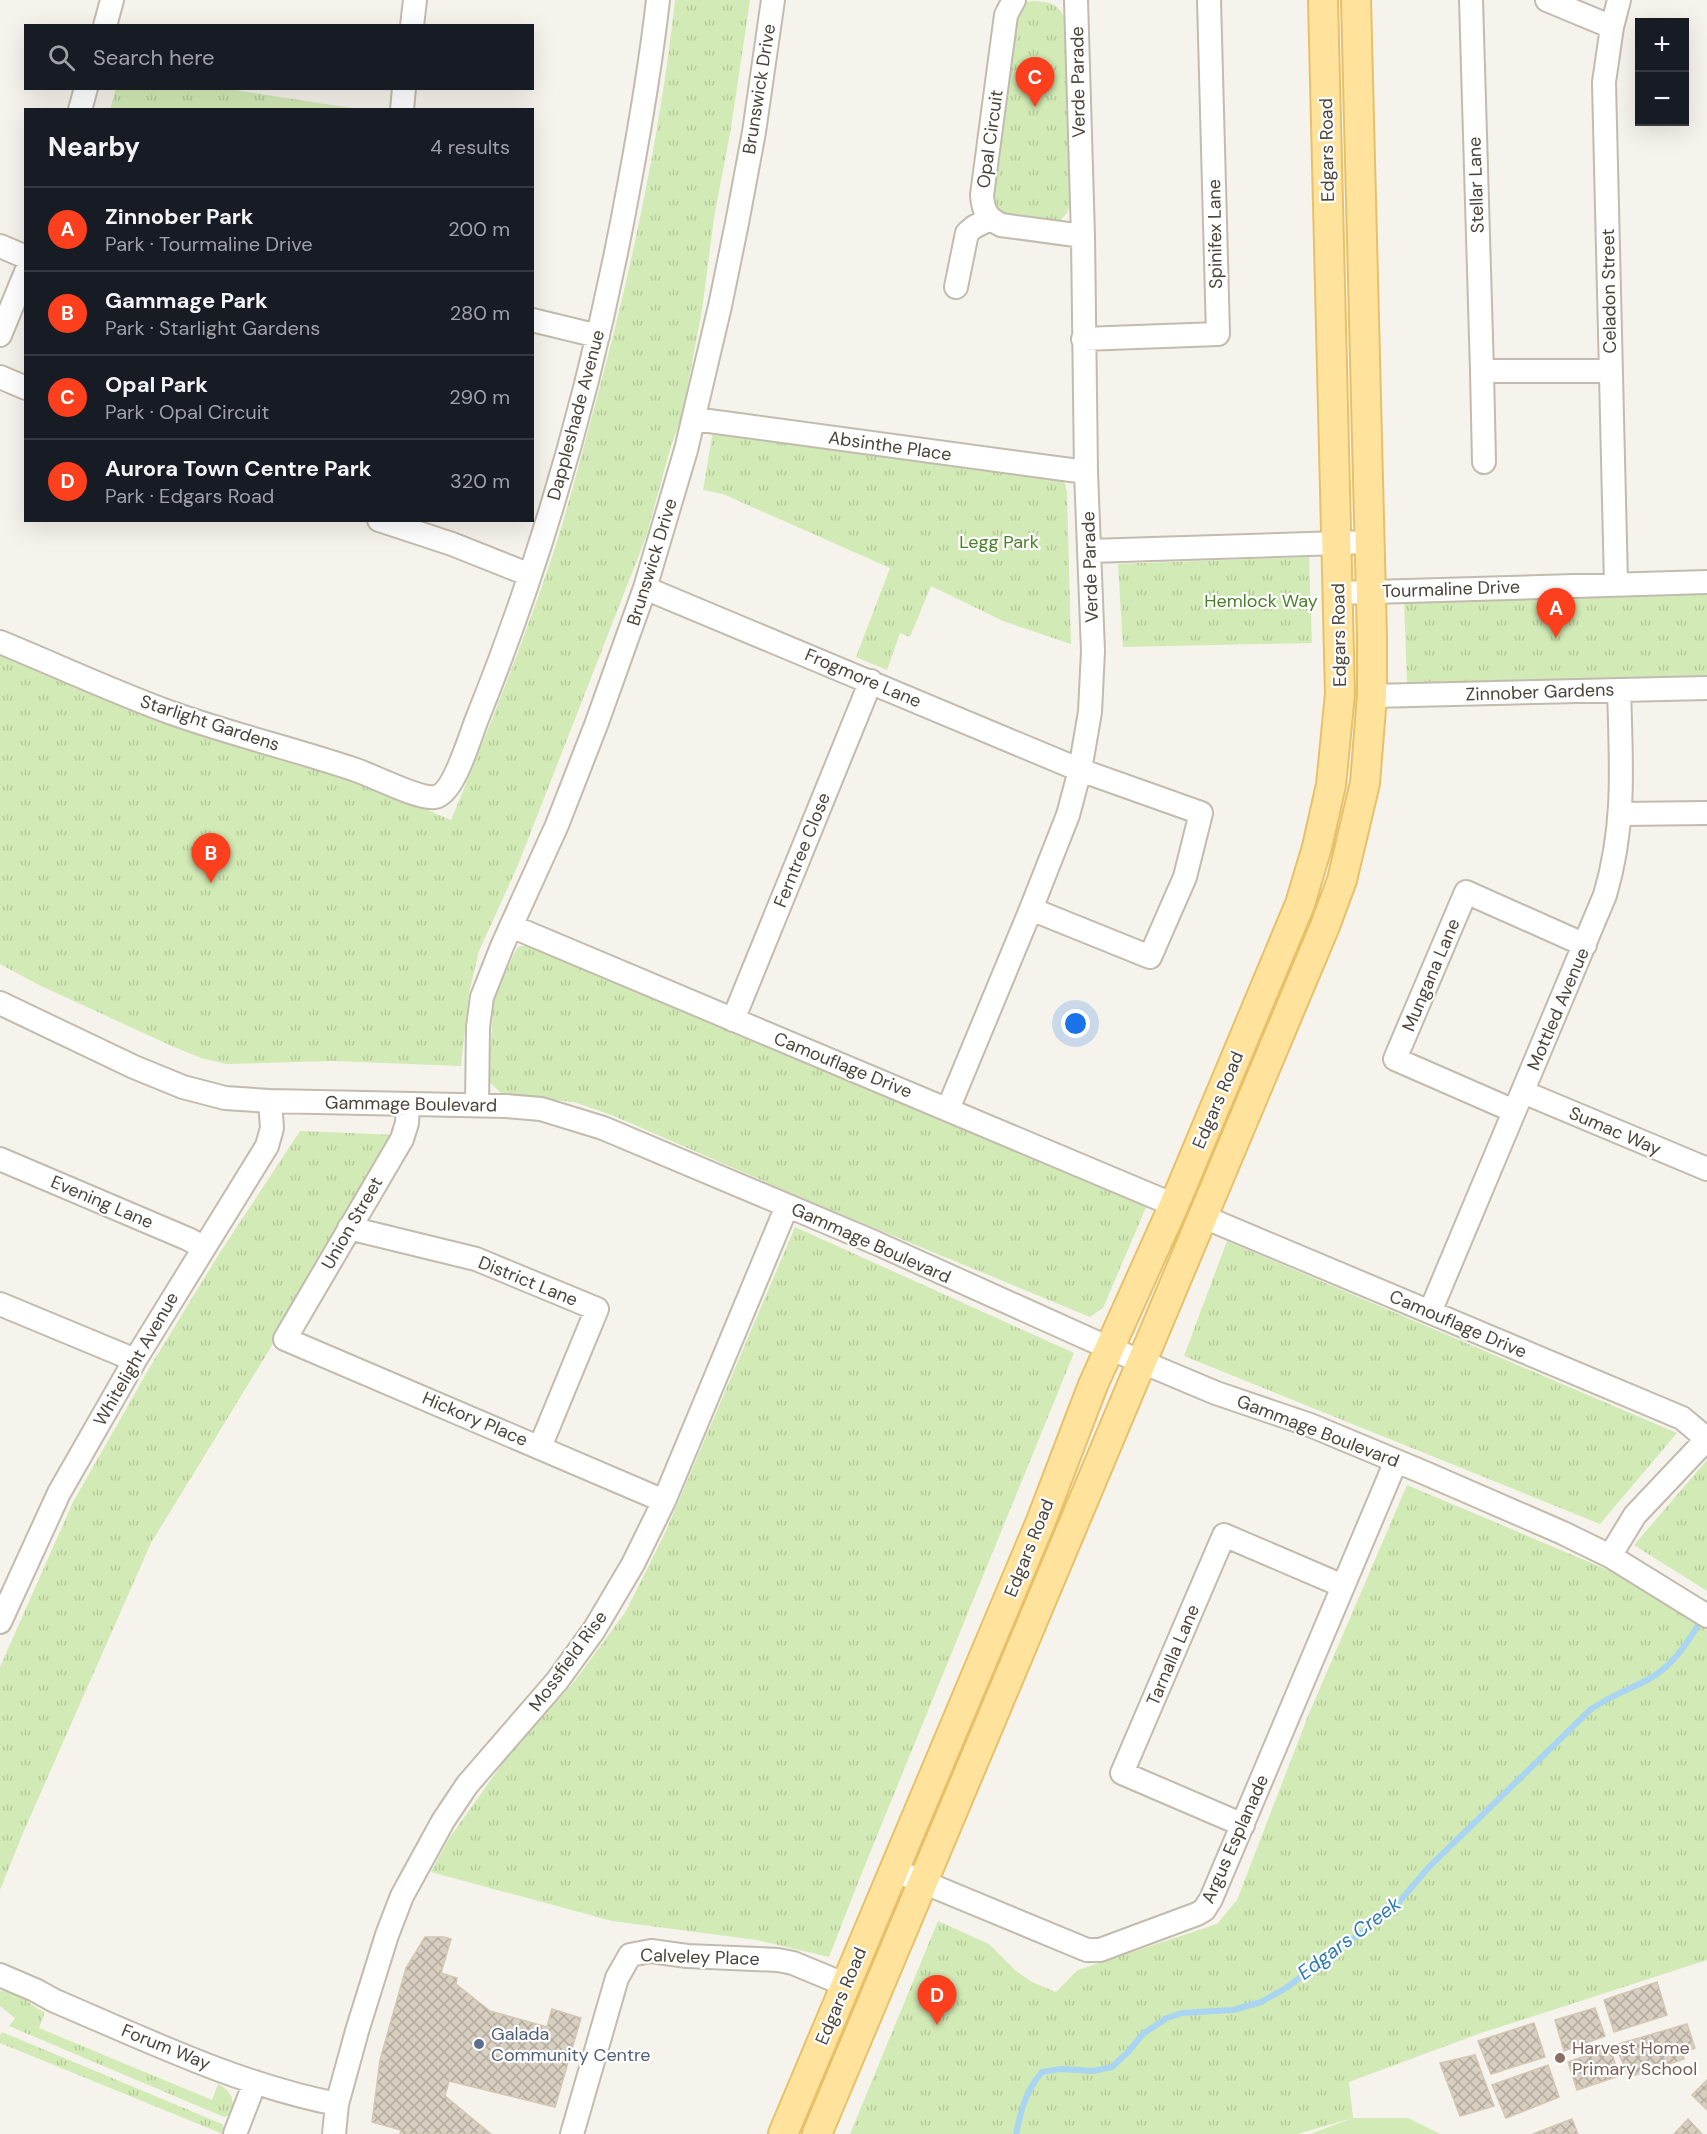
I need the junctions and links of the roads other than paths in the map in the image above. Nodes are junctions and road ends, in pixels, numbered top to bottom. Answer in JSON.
{"nodes":[{"id":1,"x":112,"y":0,"type":"edge"},
{"id":2,"x":413,"y":0,"type":"edge"},
{"id":3,"x":658,"y":0,"type":"edge"},
{"id":4,"x":773,"y":0,"type":"edge"},
{"id":5,"x":1014,"y":0,"type":"edge"},
{"id":6,"x":1076,"y":0,"type":"edge"},
{"id":7,"x":1209,"y":0,"type":"edge"},
{"id":8,"x":1323,"y":0,"type":"edge"},
{"id":9,"x":1356,"y":0,"type":"edge"},
{"id":10,"x":1471,"y":0,"type":"edge"},
{"id":11,"x":1546,"y":0,"type":"edge"},
{"id":12,"x":1619,"y":0,"type":"edge"},
{"id":13,"x":106,"y":24,"type":"edge"},
{"id":14,"x":412,"y":24,"type":"edge"},
{"id":15,"x":1612,"y":27,"type":"junction"},
{"id":16,"x":85,"y":90,"type":"edge"},
{"id":17,"x":404,"y":90,"type":"edge"},
{"id":18,"x":81,"y":108,"type":"edge"},
{"id":19,"x":402,"y":108,"type":"edge"},
{"id":20,"x":990,"y":219,"type":"junction"},
{"id":21,"x":1083,"y":236,"type":"junction"},
{"id":22,"x":0,"y":246,"type":"edge"},
{"id":23,"x":24,"y":256,"type":"edge"},
{"id":24,"x":24,"y":277,"type":"edge"},
{"id":25,"x":956,"y":287,"type":"dead end"},
{"id":26,"x":534,"y":320,"type":"edge"},
{"id":27,"x":0,"y":333,"type":"edge"},
{"id":28,"x":598,"y":336,"type":"junction"},
{"id":29,"x":1083,"y":339,"type":"junction"},
{"id":30,"x":1482,"y":371,"type":"junction"},
{"id":31,"x":1611,"y":371,"type":"junction"},
{"id":32,"x":0,"y":377,"type":"edge"},
{"id":33,"x":24,"y":387,"type":"edge"},
{"id":34,"x":694,"y":419,"type":"junction"},
{"id":35,"x":1484,"y":462,"type":"dead end"},
{"id":36,"x":1086,"y":472,"type":"junction"},
{"id":37,"x":385,"y":522,"type":"edge"},
{"id":38,"x":1370,"y":542,"type":"junction"},
{"id":39,"x":1337,"y":544,"type":"junction"},
{"id":40,"x":1090,"y":551,"type":"junction"},
{"id":41,"x":530,"y":575,"type":"junction"},
{"id":42,"x":1707,"y":582,"type":"edge"},
{"id":43,"x":1616,"y":584,"type":"junction"},
{"id":44,"x":645,"y":588,"type":"junction"},
{"id":45,"x":1371,"y":591,"type":"junction"},
{"id":46,"x":1338,"y":593,"type":"junction"},
{"id":47,"x":0,"y":642,"type":"edge"},
{"id":48,"x":871,"y":681,"type":"junction"},
{"id":49,"x":1707,"y":688,"type":"edge"},
{"id":50,"x":1619,"y":690,"type":"junction"},
{"id":51,"x":1372,"y":696,"type":"junction"},
{"id":52,"x":1080,"y":770,"type":"junction"},
{"id":53,"x":423,"y":796,"type":"joint"},
{"id":54,"x":1707,"y":813,"type":"edge"},
{"id":55,"x":1621,"y":814,"type":"junction"},
{"id":56,"x":1032,"y":909,"type":"junction"},
{"id":57,"x":511,"y":926,"type":"junction"},
{"id":58,"x":1585,"y":945,"type":"junction"},
{"id":59,"x":0,"y":1003,"type":"edge"},
{"id":60,"x":733,"y":1020,"type":"junction"},
{"id":61,"x":270,"y":1101,"type":"junction"},
{"id":62,"x":1519,"y":1101,"type":"junction"},
{"id":63,"x":408,"y":1104,"type":"junction"},
{"id":64,"x":477,"y":1105,"type":"junction"},
{"id":65,"x":948,"y":1109,"type":"junction"},
{"id":66,"x":0,"y":1159,"type":"edge"},
{"id":67,"x":1707,"y":1169,"type":"edge"},
{"id":68,"x":1174,"y":1205,"type":"junction"},
{"id":69,"x":787,"y":1206,"type":"junction"},
{"id":70,"x":1204,"y":1217,"type":"junction"},
{"id":71,"x":349,"y":1228,"type":"junction"},
{"id":72,"x":203,"y":1247,"type":"junction"},
{"id":73,"x":0,"y":1304,"type":"edge"},
{"id":74,"x":1430,"y":1312,"type":"junction"},
{"id":75,"x":285,"y":1339,"type":"joint"},
{"id":76,"x":1109,"y":1348,"type":"junction"},
{"id":77,"x":135,"y":1360,"type":"junction"},
{"id":78,"x":1142,"y":1362,"type":"junction"},
{"id":79,"x":1707,"y":1439,"type":"edge"},
{"id":80,"x":540,"y":1447,"type":"junction"},
{"id":81,"x":1396,"y":1461,"type":"junction"},
{"id":82,"x":664,"y":1500,"type":"junction"},
{"id":83,"x":1610,"y":1556,"type":"junction"},
{"id":84,"x":1343,"y":1586,"type":"junction"},
{"id":85,"x":1707,"y":1617,"type":"edge"},
{"id":86,"x":0,"y":1622,"type":"edge"},
{"id":87,"x":1243,"y":1825,"type":"junction"},
{"id":88,"x":894,"y":1870,"type":"junction"},
{"id":89,"x":923,"y":1881,"type":"junction"},
{"id":90,"x":0,"y":1975,"type":"edge"},
{"id":91,"x":846,"y":1985,"type":"junction"},
{"id":92,"x":255,"y":2082,"type":"junction"},
{"id":93,"x":337,"y":2104,"type":"junction"},
{"id":94,"x":235,"y":2134,"type":"edge"},
{"id":95,"x":334,"y":2134,"type":"edge"},
{"id":96,"x":572,"y":2134,"type":"edge"},
{"id":97,"x":783,"y":2134,"type":"edge"},
{"id":98,"x":816,"y":2134,"type":"edge"}],
"edges":[{"from":1,"to":13,"type":"street"},
{"from":2,"to":14,"type":"street"},
{"from":3,"to":28,"type":"street","name":"Dappleshade Avenue"},
{"from":4,"to":34,"type":"street","name":"Brunswick Drive"},
{"from":5,"to":20,"type":"street","name":"Opal Circuit"},
{"from":6,"to":21,"type":"street","name":"Verde Parade"},
{"from":7,"to":29,"type":"street","name":"Spinifex Lane"},
{"from":8,"to":39,"type":"main road","name":"Edgars Road"},
{"from":9,"to":38,"type":"main road","name":"Edgars Road"},
{"from":10,"to":30,"type":"street","name":"Stellar Lane"},
{"from":11,"to":15,"type":"street"},
{"from":12,"to":15,"type":"street","name":"Celadon Street"},
{"from":15,"to":31,"type":"street","name":"Celadon Street"},
{"from":16,"to":18,"type":"street"},
{"from":17,"to":19,"type":"street"},
{"from":20,"to":21,"type":"street"},
{"from":20,"to":25,"type":"street"},
{"from":21,"to":29,"type":"street","name":"Verde Parade"},
{"from":22,"to":23,"type":"street"},
{"from":24,"to":27,"type":"street"},
{"from":26,"to":28,"type":"street"},
{"from":28,"to":41,"type":"street","name":"Dappleshade Avenue"},
{"from":29,"to":36,"type":"street","name":"Verde Parade"},
{"from":30,"to":31,"type":"street"},
{"from":30,"to":35,"type":"street","name":"Stellar Lane"},
{"from":31,"to":43,"type":"street","name":"Celadon Street"},
{"from":32,"to":33,"type":"street"},
{"from":34,"to":36,"type":"street","name":"Absinthe Place"},
{"from":34,"to":44,"type":"street","name":"Brunswick Drive"},
{"from":36,"to":40,"type":"street","name":"Verde Parade"},
{"from":37,"to":41,"type":"street"},
{"from":38,"to":39,"type":"street"},
{"from":38,"to":45,"type":"main road","name":"Edgars Road"},
{"from":39,"to":40,"type":"street"},
{"from":39,"to":46,"type":"main road","name":"Edgars Road"},
{"from":40,"to":52,"type":"street","name":"Verde Parade"},
{"from":41,"to":53,"type":"street","name":"Dappleshade Avenue"},
{"from":42,"to":43,"type":"street","name":"Tourmaline Drive"},
{"from":43,"to":45,"type":"street","name":"Tourmaline Drive"},
{"from":44,"to":48,"type":"street","name":"Frogmore Lane"},
{"from":44,"to":57,"type":"street","name":"Brunswick Drive"},
{"from":45,"to":46,"type":"street","name":"Tourmaline Drive"},
{"from":45,"to":51,"type":"main road","name":"Edgars Road"},
{"from":46,"to":68,"type":"main road","name":"Edgars Road"},
{"from":47,"to":53,"type":"street","name":"Starlight Gardens"},
{"from":48,"to":52,"type":"street","name":"Frogmore Lane"},
{"from":48,"to":60,"type":"street","name":"Ferntree Close"},
{"from":49,"to":50,"type":"street","name":"Zinnober Gardens"},
{"from":50,"to":51,"type":"street","name":"Zinnober Gardens"},
{"from":50,"to":55,"type":"street","name":"Mottled Avenue"},
{"from":51,"to":70,"type":"main road","name":"Edgars Road"},
{"from":52,"to":56,"type":"street","name":"Verde Parade"},
{"from":52,"to":56,"type":"street","name":"Frogmore Lane"},
{"from":54,"to":55,"type":"street"},
{"from":55,"to":58,"type":"street","name":"Mottled Avenue"},
{"from":56,"to":65,"type":"street","name":"Verde Parade"},
{"from":57,"to":60,"type":"street","name":"Camouflage Drive"},
{"from":57,"to":64,"type":"street","name":"Brunswick Drive"},
{"from":58,"to":62,"type":"street","name":"Mottled Avenue"},
{"from":58,"to":62,"type":"street","name":"Mungana Lane"},
{"from":59,"to":61,"type":"street","name":"Gammage Boulevard"},
{"from":60,"to":65,"type":"street","name":"Camouflage Drive"},
{"from":61,"to":63,"type":"street","name":"Gammage Boulevard"},
{"from":61,"to":72,"type":"street","name":"Whitelight Avenue"},
{"from":62,"to":67,"type":"street","name":"Sumac Way"},
{"from":62,"to":74,"type":"street","name":"Mottled Avenue"},
{"from":63,"to":64,"type":"street","name":"Gammage Boulevard"},
{"from":63,"to":71,"type":"street","name":"Union Street"},
{"from":64,"to":69,"type":"street","name":"Gammage Boulevard"},
{"from":65,"to":68,"type":"street","name":"Camouflage Drive"},
{"from":66,"to":72,"type":"street","name":"Evening Lane"},
{"from":68,"to":76,"type":"main road","name":"Edgars Road"},
{"from":69,"to":76,"type":"street","name":"Gammage Boulevard"},
{"from":69,"to":82,"type":"street","name":"Mossfield Rise"},
{"from":70,"to":74,"type":"street","name":"Camouflage Drive"},
{"from":70,"to":78,"type":"main road","name":"Edgars Road"},
{"from":71,"to":75,"type":"street","name":"Union Street"},
{"from":71,"to":80,"type":"street","name":"District Lane"},
{"from":72,"to":77,"type":"street","name":"Whitelight Avenue"},
{"from":73,"to":77,"type":"street"},
{"from":74,"to":79,"type":"street","name":"Camouflage Drive"},
{"from":75,"to":80,"type":"street","name":"Hickory Place"},
{"from":76,"to":78,"type":"street","name":"Gammage Boulevard"},
{"from":76,"to":88,"type":"main road","name":"Edgars Road"},
{"from":77,"to":86,"type":"street","name":"Whitelight Avenue"},
{"from":78,"to":81,"type":"street","name":"Gammage Boulevard"},
{"from":78,"to":89,"type":"main road","name":"Edgars Road"},
{"from":79,"to":83,"type":"street"},
{"from":80,"to":82,"type":"street","name":"Hickory Place"},
{"from":81,"to":83,"type":"street","name":"Gammage Boulevard"},
{"from":81,"to":84,"type":"street","name":"Argus Esplanade"},
{"from":82,"to":93,"type":"street","name":"Mossfield Rise"},
{"from":83,"to":85,"type":"street","name":"Gammage Boulevard"},
{"from":84,"to":87,"type":"street","name":"Argus Esplanade"},
{"from":84,"to":87,"type":"street","name":"Tarnalla Lane"},
{"from":87,"to":89,"type":"street","name":"Argus Esplanade"},
{"from":88,"to":89,"type":"street","name":"Argus Esplanade"},
{"from":88,"to":91,"type":"main road","name":"Edgars Road"},
{"from":89,"to":98,"type":"main road","name":"Edgars Road"},
{"from":90,"to":92,"type":"street","name":"Forum Way"},
{"from":91,"to":96,"type":"street","name":"Calveley Place"},
{"from":91,"to":97,"type":"main road","name":"Edgars Road"},
{"from":92,"to":93,"type":"street","name":"Forum Way"},
{"from":92,"to":94,"type":"street"},
{"from":93,"to":95,"type":"street","name":"Mossfield Rise"}]}
